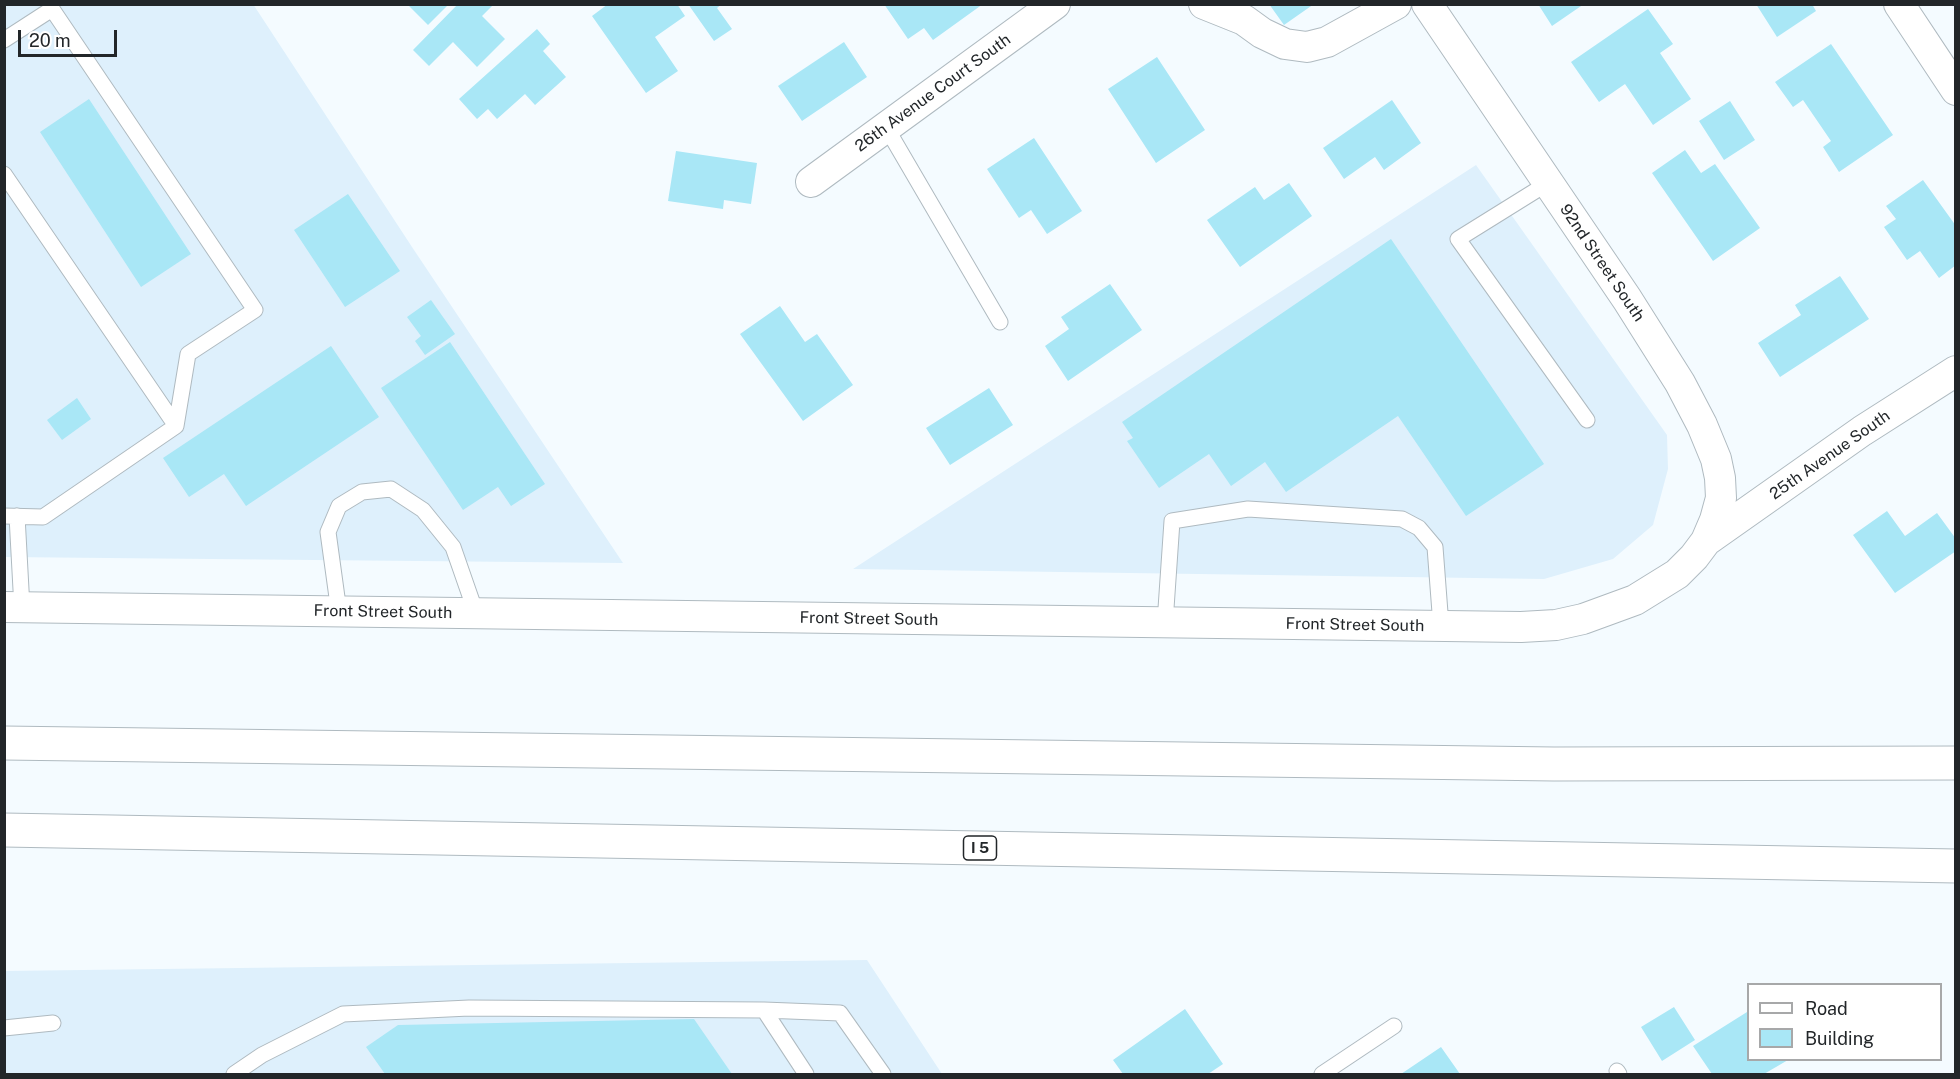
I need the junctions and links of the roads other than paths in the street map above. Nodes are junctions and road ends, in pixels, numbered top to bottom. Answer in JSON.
{"nodes":[{"id":1,"x":1055,"y":4,"type":"edge"},
{"id":2,"x":1204,"y":4,"type":"edge"},
{"id":3,"x":1396,"y":4,"type":"edge"},
{"id":4,"x":1427,"y":4,"type":"edge"},
{"id":5,"x":1899,"y":4,"type":"edge"},
{"id":6,"x":4,"y":40,"type":"edge"},
{"id":7,"x":1956,"y":90,"type":"edge"},
{"id":8,"x":886,"y":128,"type":"junction"},
{"id":9,"x":4,"y":174,"type":"edge"},
{"id":10,"x":811,"y":182,"type":"dead end"},
{"id":11,"x":1548,"y":183,"type":"junction"},
{"id":12,"x":1000,"y":322,"type":"dead end"},
{"id":13,"x":1956,"y":371,"type":"edge"},
{"id":14,"x":1587,"y":420,"type":"dead end"},
{"id":15,"x":176,"y":426,"type":"junction"},
{"id":16,"x":11,"y":516,"type":"edge"},
{"id":17,"x":1706,"y":541,"type":"junction"},
{"id":18,"x":13,"y":608,"type":"edge"},
{"id":19,"x":339,"y":612,"type":"junction"},
{"id":20,"x":476,"y":613,"type":"junction"},
{"id":21,"x":1165,"y":623,"type":"junction"},
{"id":22,"x":1441,"y":626,"type":"junction"},
{"id":23,"x":4,"y":743,"type":"edge"},
{"id":24,"x":1956,"y":763,"type":"edge"},
{"id":25,"x":4,"y":830,"type":"edge"},
{"id":26,"x":1956,"y":866,"type":"edge"},
{"id":27,"x":764,"y":1010,"type":"junction"},
{"id":28,"x":53,"y":1023,"type":"dead end"},
{"id":29,"x":1394,"y":1026,"type":"dead end"},
{"id":30,"x":4,"y":1028,"type":"edge"},
{"id":31,"x":234,"y":1074,"type":"edge"},
{"id":32,"x":806,"y":1074,"type":"edge"},
{"id":33,"x":883,"y":1074,"type":"edge"},
{"id":34,"x":1322,"y":1074,"type":"edge"}],
"edges":[{"from":1,"to":8,"type":"street","name":"26th Avenue Court South"},
{"from":2,"to":3,"type":"street"},
{"from":4,"to":11,"type":"street","name":"92nd Street South"},
{"from":5,"to":7,"type":"street"},
{"from":6,"to":15,"type":"lane"},
{"from":8,"to":10,"type":"street","name":"26th Avenue Court South"},
{"from":8,"to":12,"type":"lane"},
{"from":9,"to":15,"type":"lane"},
{"from":11,"to":14,"type":"lane"},
{"from":11,"to":17,"type":"street","name":"92nd Street South"},
{"from":13,"to":17,"type":"street","name":"25th Avenue South"},
{"from":15,"to":16,"type":"lane"},
{"from":16,"to":18,"type":"lane"},
{"from":17,"to":22,"type":"street","name":"Front Street South"},
{"from":18,"to":19,"type":"street","name":"Front Street South"},
{"from":19,"to":20,"type":"street","name":"Front Street South"},
{"from":19,"to":20,"type":"lane"},
{"from":20,"to":21,"type":"street","name":"Front Street South"},
{"from":21,"to":22,"type":"street","name":"Front Street South"},
{"from":21,"to":22,"type":"lane"},
{"from":23,"to":24,"type":"highway"},
{"from":25,"to":26,"type":"highway","number":"I 5"},
{"from":27,"to":31,"type":"lane"},
{"from":27,"to":32,"type":"lane"},
{"from":27,"to":33,"type":"lane"},
{"from":28,"to":30,"type":"lane"},
{"from":29,"to":34,"type":"lane"}]}
